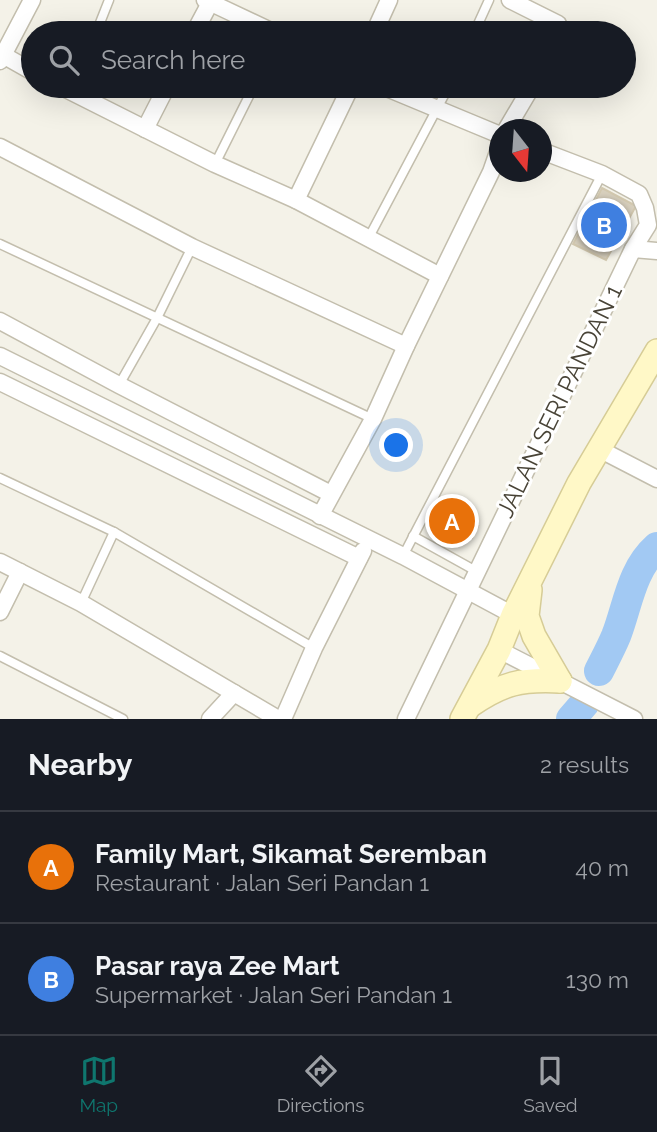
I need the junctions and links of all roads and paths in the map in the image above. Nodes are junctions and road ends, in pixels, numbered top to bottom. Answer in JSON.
{"nodes":[{"id":1,"x":32,"y":0,"type":"edge"},
{"id":2,"x":109,"y":0,"type":"edge"},
{"id":3,"x":389,"y":0,"type":"edge"},
{"id":4,"x":489,"y":0,"type":"edge"},
{"id":5,"x":510,"y":0,"type":"edge"},
{"id":6,"x":207,"y":1,"type":"edge"},
{"id":7,"x":101,"y":21,"type":"edge"},
{"id":8,"x":199,"y":21,"type":"edge"},
{"id":9,"x":250,"y":21,"type":"edge"},
{"id":10,"x":379,"y":21,"type":"edge"},
{"id":11,"x":479,"y":21,"type":"edge"},
{"id":12,"x":552,"y":21,"type":"edge"},
{"id":13,"x":1,"y":58,"type":"edge"},
{"id":14,"x":21,"y":67,"type":"edge"},
{"id":15,"x":88,"y":98,"type":"edge"},
{"id":16,"x":161,"y":98,"type":"edge"},
{"id":17,"x":248,"y":98,"type":"edge"},
{"id":18,"x":345,"y":98,"type":"edge"},
{"id":19,"x":410,"y":98,"type":"edge"},
{"id":20,"x":443,"y":98,"type":"edge"},
{"id":21,"x":525,"y":98,"type":"edge"},
{"id":22,"x":437,"y":110,"type":"junction"},
{"id":23,"x":512,"y":119,"type":"edge"},
{"id":24,"x":145,"y":129,"type":"junction"},
{"id":25,"x":489,"y":131,"type":"edge"},
{"id":26,"x":0,"y":147,"type":"edge"},
{"id":27,"x":552,"y":155,"type":"edge"},
{"id":28,"x":215,"y":164,"type":"junction"},
{"id":29,"x":602,"y":174,"type":"junction"},
{"id":30,"x":489,"y":176,"type":"edge"},
{"id":31,"x":296,"y":200,"type":"junction"},
{"id":32,"x":368,"y":239,"type":"junction"},
{"id":33,"x":0,"y":244,"type":"edge"},
{"id":34,"x":192,"y":247,"type":"junction"},
{"id":35,"x":633,"y":249,"type":"junction"},
{"id":36,"x":657,"y":251,"type":"edge"},
{"id":37,"x":440,"y":276,"type":"junction"},
{"id":38,"x":157,"y":318,"type":"junction"},
{"id":39,"x":0,"y":321,"type":"edge"},
{"id":40,"x":405,"y":346,"type":"junction"},
{"id":41,"x":657,"y":351,"type":"edge"},
{"id":42,"x":0,"y":356,"type":"edge"},
{"id":43,"x":0,"y":382,"type":"edge"},
{"id":44,"x":119,"y":385,"type":"junction"},
{"id":45,"x":373,"y":419,"type":"junction"},
{"id":46,"x":599,"y":449,"type":"junction"},
{"id":47,"x":0,"y":478,"type":"edge"},
{"id":48,"x":657,"y":479,"type":"edge"},
{"id":49,"x":331,"y":494,"type":"junction"},
{"id":50,"x":320,"y":516,"type":"junction"},
{"id":51,"x":114,"y":532,"type":"junction"},
{"id":52,"x":413,"y":536,"type":"junction"},
{"id":53,"x":369,"y":540,"type":"junction"},
{"id":54,"x":403,"y":556,"type":"junction"},
{"id":55,"x":359,"y":558,"type":"junction"},
{"id":56,"x":0,"y":562,"type":"edge"},
{"id":57,"x":476,"y":571,"type":"junction"},
{"id":58,"x":20,"y":572,"type":"junction"},
{"id":59,"x":531,"y":580,"type":"junction"},
{"id":60,"x":467,"y":590,"type":"junction"},
{"id":61,"x":81,"y":603,"type":"junction"},
{"id":62,"x":0,"y":612,"type":"edge"},
{"id":63,"x":513,"y":615,"type":"junction"},
{"id":64,"x":314,"y":648,"type":"junction"},
{"id":65,"x":499,"y":650,"type":"junction"},
{"id":66,"x":0,"y":656,"type":"edge"},
{"id":67,"x":559,"y":681,"type":"junction"},
{"id":68,"x":234,"y":693,"type":"junction"},
{"id":69,"x":464,"y":714,"type":"edge"},
{"id":70,"x":123,"y":719,"type":"edge"},
{"id":71,"x":210,"y":719,"type":"edge"},
{"id":72,"x":281,"y":719,"type":"edge"},
{"id":73,"x":406,"y":719,"type":"edge"},
{"id":74,"x":634,"y":719,"type":"edge"}],
"edges":[{"from":1,"to":13,"type":"street"},
{"from":2,"to":7,"type":"lane"},
{"from":3,"to":10,"type":"street"},
{"from":4,"to":11,"type":"lane"},
{"from":5,"to":12,"type":"street"},
{"from":6,"to":8,"type":"street"},
{"from":6,"to":9,"type":"street"},
{"from":13,"to":14,"type":"street"},
{"from":15,"to":24,"type":"street"},
{"from":16,"to":24,"type":"street"},
{"from":17,"to":28,"type":"lane"},
{"from":18,"to":31,"type":"street"},
{"from":19,"to":22,"type":"street"},
{"from":20,"to":22,"type":"lane"},
{"from":21,"to":23,"type":"street"},
{"from":22,"to":25,"type":"street"},
{"from":22,"to":32,"type":"lane"},
{"from":24,"to":28,"type":"street"},
{"from":26,"to":34,"type":"street"},
{"from":27,"to":29,"type":"street","name":"JALAN SERI PANDAN 1"},
{"from":28,"to":31,"type":"street"},
{"from":29,"to":35,"type":"street","name":"JALAN SERI PANDAN 1"},
{"from":29,"to":52,"type":"lane"},
{"from":30,"to":37,"type":"street"},
{"from":31,"to":32,"type":"street"},
{"from":32,"to":37,"type":"street"},
{"from":33,"to":38,"type":"lane"},
{"from":34,"to":38,"type":"lane"},
{"from":34,"to":40,"type":"street"},
{"from":35,"to":36,"type":"street"},
{"from":35,"to":57,"type":"street","name":"JALAN SERI PANDAN 1"},
{"from":37,"to":40,"type":"street"},
{"from":38,"to":44,"type":"lane"},
{"from":38,"to":45,"type":"lane"},
{"from":39,"to":44,"type":"street"},
{"from":40,"to":45,"type":"street"},
{"from":41,"to":46,"type":"main road"},
{"from":42,"to":50,"type":"street"},
{"from":43,"to":55,"type":"street"},
{"from":44,"to":49,"type":"street"},
{"from":45,"to":49,"type":"street"},
{"from":46,"to":48,"type":"street"},
{"from":46,"to":59,"type":"main road"},
{"from":47,"to":51,"type":"lane"},
{"from":49,"to":50,"type":"street"},
{"from":50,"to":53,"type":"street"},
{"from":51,"to":61,"type":"lane"},
{"from":51,"to":64,"type":"lane"},
{"from":52,"to":54,"type":"lane"},
{"from":52,"to":57,"type":"lane"},
{"from":53,"to":54,"type":"street"},
{"from":53,"to":55,"type":"street"},
{"from":54,"to":60,"type":"street"},
{"from":55,"to":64,"type":"street"},
{"from":56,"to":58,"type":"street"},
{"from":57,"to":60,"type":"street","name":"JALAN SERI PANDAN 1"},
{"from":58,"to":61,"type":"street"},
{"from":58,"to":62,"type":"street"},
{"from":59,"to":63,"type":"main road"},
{"from":59,"to":67,"type":"main road"},
{"from":60,"to":63,"type":"street"},
{"from":60,"to":73,"type":"street","name":"JALAN SERI PANDAN 1"},
{"from":61,"to":68,"type":"street"},
{"from":63,"to":65,"type":"main road"},
{"from":64,"to":72,"type":"street"},
{"from":65,"to":67,"type":"street"},
{"from":65,"to":69,"type":"main road"},
{"from":66,"to":70,"type":"lane"},
{"from":67,"to":69,"type":"main road"},
{"from":67,"to":74,"type":"street"},
{"from":68,"to":71,"type":"street"},
{"from":68,"to":72,"type":"street"}]}
